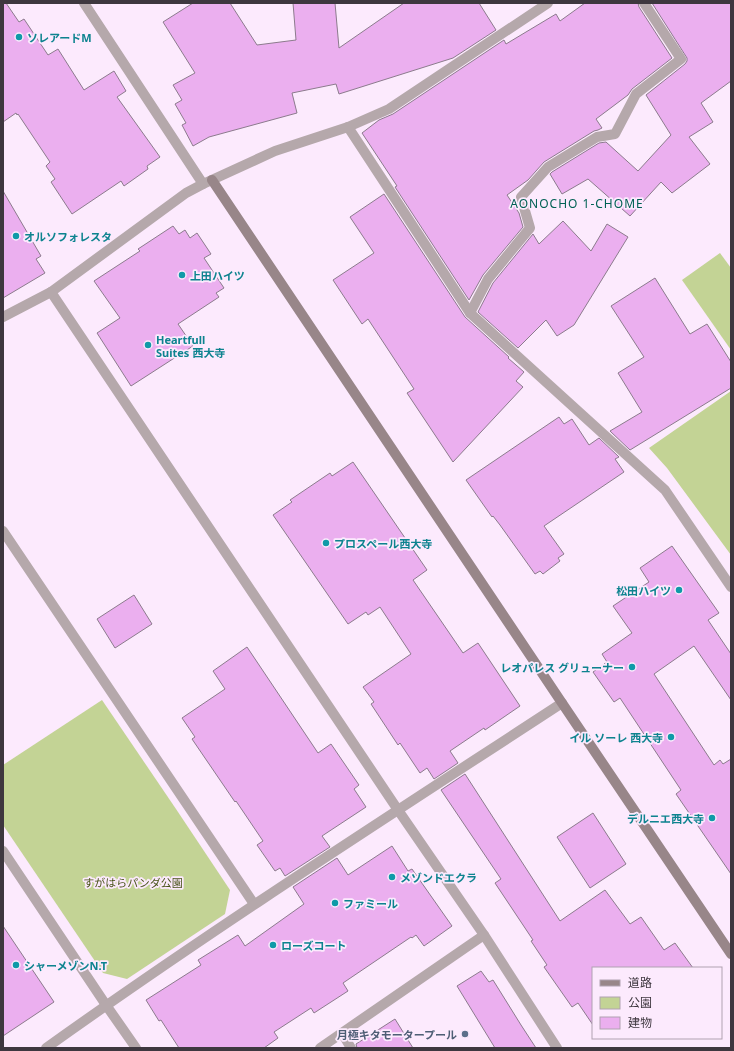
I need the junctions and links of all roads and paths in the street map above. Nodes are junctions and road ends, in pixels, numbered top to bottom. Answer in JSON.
{"nodes":[{"id":1,"x":84,"y":3,"type":"edge"},
{"id":2,"x":548,"y":3,"type":"edge"},
{"id":3,"x":644,"y":3,"type":"edge"},
{"id":4,"x":348,"y":126,"type":"junction"},
{"id":5,"x":207,"y":182,"type":"junction"},
{"id":6,"x":51,"y":292,"type":"junction"},
{"id":7,"x":470,"y":313,"type":"junction"},
{"id":8,"x":3,"y":317,"type":"edge"},
{"id":9,"x":3,"y":531,"type":"edge"},
{"id":10,"x":731,"y":586,"type":"edge"},
{"id":11,"x":562,"y":703,"type":"junction"},
{"id":12,"x":398,"y":810,"type":"junction"},
{"id":13,"x":3,"y":851,"type":"edge"},
{"id":14,"x":254,"y":904,"type":"junction"},
{"id":15,"x":484,"y":935,"type":"junction"},
{"id":16,"x":731,"y":954,"type":"edge"},
{"id":17,"x":106,"y":1005,"type":"junction"},
{"id":18,"x":342,"y":1033,"type":"junction"},
{"id":19,"x":46,"y":1048,"type":"edge"},
{"id":20,"x":136,"y":1048,"type":"edge"},
{"id":21,"x":320,"y":1048,"type":"edge"},
{"id":22,"x":352,"y":1048,"type":"edge"},
{"id":23,"x":557,"y":1048,"type":"edge"}],
"edges":[{"from":1,"to":5,"type":"street"},
{"from":2,"to":4,"type":"street"},
{"from":3,"to":7,"type":"street"},
{"from":4,"to":5,"type":"street"},
{"from":4,"to":7,"type":"street"},
{"from":5,"to":6,"type":"street"},
{"from":5,"to":11,"type":"street"},
{"from":6,"to":8,"type":"street"},
{"from":6,"to":12,"type":"street"},
{"from":7,"to":10,"type":"street"},
{"from":9,"to":14,"type":"street"},
{"from":11,"to":12,"type":"street"},
{"from":11,"to":16,"type":"street"},
{"from":12,"to":14,"type":"street"},
{"from":12,"to":15,"type":"street"},
{"from":13,"to":17,"type":"street"},
{"from":14,"to":17,"type":"street"},
{"from":15,"to":18,"type":"street"},
{"from":15,"to":23,"type":"street"},
{"from":17,"to":19,"type":"street"},
{"from":17,"to":20,"type":"street"},
{"from":18,"to":21,"type":"street"},
{"from":18,"to":22,"type":"street"}]}
